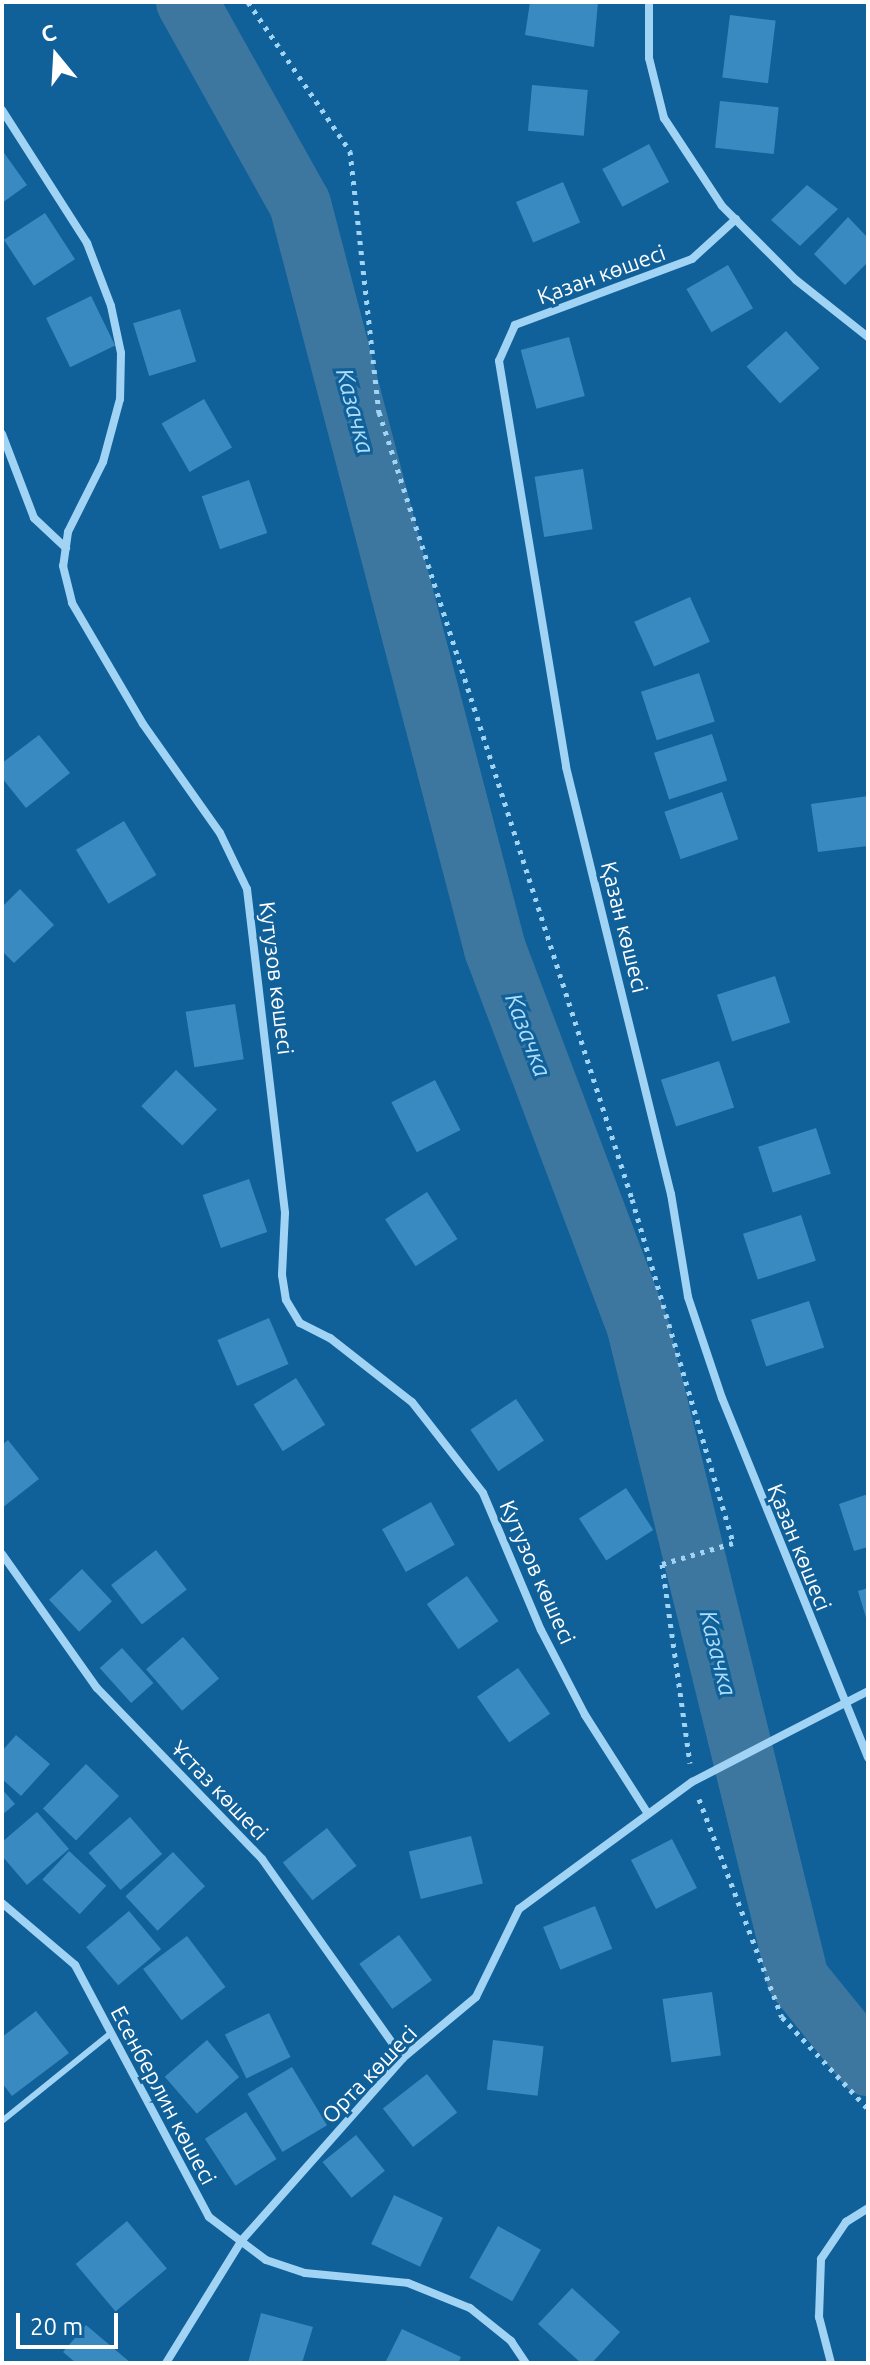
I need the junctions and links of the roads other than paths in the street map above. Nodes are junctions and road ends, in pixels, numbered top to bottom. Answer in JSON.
{"nodes":[{"id":1,"x":649,"y":2,"type":"edge"},
{"id":2,"x":2,"y":110,"type":"edge"},
{"id":3,"x":736,"y":219,"type":"junction"},
{"id":4,"x":868,"y":337,"type":"edge"},
{"id":5,"x":2,"y":434,"type":"edge"},
{"id":6,"x":66,"y":548,"type":"junction"},
{"id":7,"x":2,"y":1554,"type":"edge"},
{"id":8,"x":868,"y":1691,"type":"edge"},
{"id":9,"x":842,"y":1701,"type":"junction"},
{"id":10,"x":868,"y":1758,"type":"edge"},
{"id":11,"x":648,"y":1814,"type":"junction"},
{"id":12,"x":2,"y":1903,"type":"edge"},
{"id":13,"x":111,"y":2033,"type":"junction"},
{"id":14,"x":403,"y":2058,"type":"junction"},
{"id":15,"x":2,"y":2121,"type":"edge"},
{"id":16,"x":868,"y":2208,"type":"edge"},
{"id":17,"x":242,"y":2240,"type":"junction"},
{"id":18,"x":166,"y":2363,"type":"edge"},
{"id":19,"x":526,"y":2363,"type":"edge"},
{"id":20,"x":831,"y":2363,"type":"edge"}],
"edges":[{"from":1,"to":3,"type":"street"},
{"from":2,"to":6,"type":"street","name":"Кутузов көшесі"},
{"from":3,"to":4,"type":"street"},
{"from":3,"to":9,"type":"street","name":"Қазан көшесі"},
{"from":5,"to":6,"type":"street"},
{"from":6,"to":11,"type":"street","name":"Кутузов көшесі"},
{"from":7,"to":14,"type":"street","name":"Ұстаз көшесі"},
{"from":8,"to":9,"type":"street","name":"Орта көшесі"},
{"from":9,"to":10,"type":"street","name":"Қазан көшесі"},
{"from":9,"to":11,"type":"street","name":"Орта көшесі"},
{"from":11,"to":14,"type":"street","name":"Орта көшесі"},
{"from":12,"to":13,"type":"street","name":"Есенберлин көшесі"},
{"from":13,"to":15,"type":"lane"},
{"from":13,"to":17,"type":"street","name":"Есенберлин көшесі"},
{"from":14,"to":17,"type":"street","name":"Орта көшесі"},
{"from":16,"to":20,"type":"street"},
{"from":17,"to":18,"type":"street","name":"Орта көшесі"},
{"from":17,"to":19,"type":"street","name":"Есенберлин көшесі"}]}
